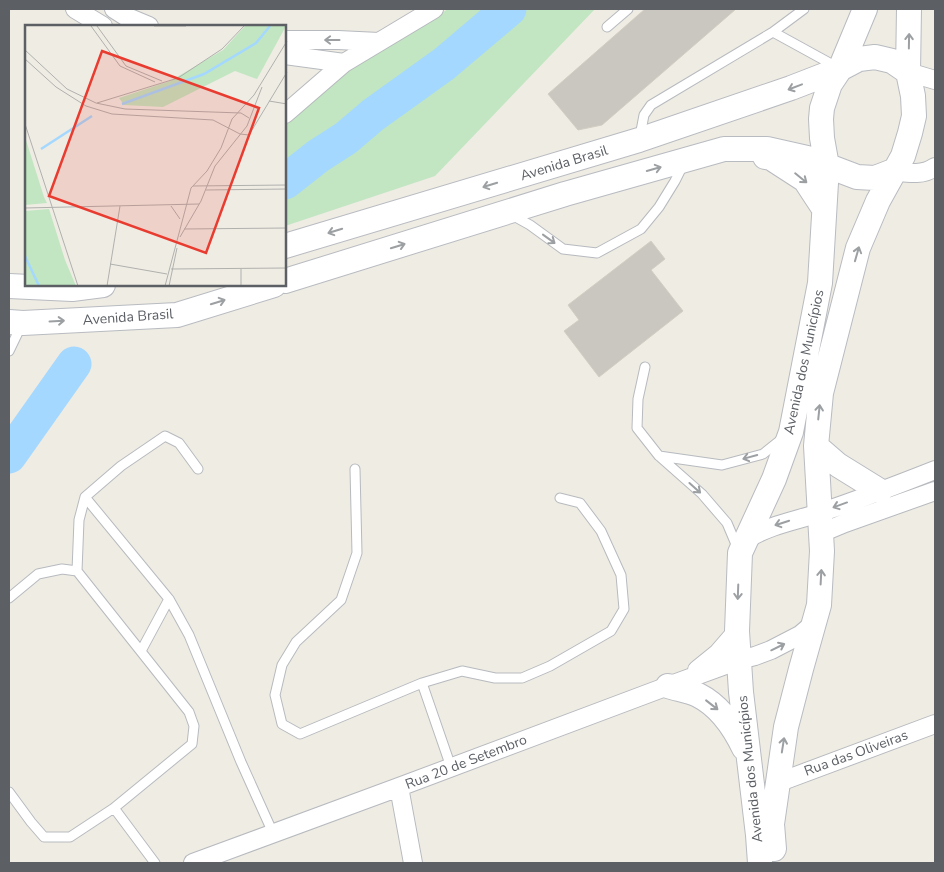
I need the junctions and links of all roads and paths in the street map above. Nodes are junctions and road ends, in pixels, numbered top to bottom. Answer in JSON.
{"nodes":[{"id":1,"x":75,"y":9,"type":"edge"},
{"id":2,"x":114,"y":9,"type":"edge"},
{"id":3,"x":434,"y":9,"type":"edge"},
{"id":4,"x":628,"y":9,"type":"edge"},
{"id":5,"x":804,"y":9,"type":"edge"},
{"id":6,"x":865,"y":9,"type":"edge"},
{"id":7,"x":908,"y":9,"type":"edge"},
{"id":8,"x":101,"y":25,"type":"edge"},
{"id":9,"x":147,"y":25,"type":"edge"},
{"id":10,"x":607,"y":27,"type":"dead end"},
{"id":11,"x":774,"y":32,"type":"junction"},
{"id":12,"x":286,"y":40,"type":"edge"},
{"id":13,"x":379,"y":42,"type":"junction"},
{"id":14,"x":286,"y":55,"type":"edge"},
{"id":15,"x":344,"y":63,"type":"junction"},
{"id":16,"x":840,"y":69,"type":"junction"},
{"id":17,"x":908,"y":72,"type":"junction"},
{"id":18,"x":935,"y":80,"type":"edge"},
{"id":19,"x":286,"y":113,"type":"edge"},
{"id":20,"x":639,"y":140,"type":"junction"},
{"id":21,"x":724,"y":149,"type":"junction"},
{"id":22,"x":685,"y":160,"type":"junction"},
{"id":23,"x":827,"y":166,"type":"junction"},
{"id":24,"x":934,"y":169,"type":"edge"},
{"id":25,"x":893,"y":172,"type":"junction"},
{"id":26,"x":565,"y":194,"type":"junction"},
{"id":27,"x":824,"y":209,"type":"junction"},
{"id":28,"x":508,"y":212,"type":"junction"},
{"id":29,"x":286,"y":246,"type":"edge"},
{"id":30,"x":286,"y":282,"type":"edge"},
{"id":31,"x":9,"y":286,"type":"edge"},
{"id":32,"x":88,"y":286,"type":"edge"},
{"id":33,"x":271,"y":286,"type":"edge"},
{"id":34,"x":74,"y":287,"type":"edge"},
{"id":35,"x":16,"y":323,"type":"edge"},
{"id":36,"x":9,"y":351,"type":"edge"},
{"id":37,"x":645,"y":367,"type":"dead end"},
{"id":38,"x":791,"y":432,"type":"junction"},
{"id":39,"x":816,"y":446,"type":"junction"},
{"id":40,"x":658,"y":456,"type":"junction"},
{"id":41,"x":198,"y":469,"type":"dead end"},
{"id":42,"x":356,"y":469,"type":"dead end"},
{"id":43,"x":935,"y":470,"type":"edge"},
{"id":44,"x":906,"y":481,"type":"junction"},
{"id":45,"x":880,"y":491,"type":"junction"},
{"id":46,"x":935,"y":491,"type":"edge"},
{"id":47,"x":86,"y":497,"type":"junction"},
{"id":48,"x":560,"y":498,"type":"dead end"},
{"id":49,"x":912,"y":499,"type":"junction"},
{"id":50,"x":820,"y":523,"type":"junction"},
{"id":51,"x":743,"y":546,"type":"junction"},
{"id":52,"x":77,"y":571,"type":"junction"},
{"id":53,"x":9,"y":598,"type":"edge"},
{"id":54,"x":169,"y":599,"type":"junction"},
{"id":55,"x":813,"y":624,"type":"junction"},
{"id":56,"x":737,"y":630,"type":"junction"},
{"id":57,"x":141,"y":651,"type":"junction"},
{"id":58,"x":739,"y":660,"type":"junction"},
{"id":59,"x":422,"y":682,"type":"junction"},
{"id":60,"x":668,"y":686,"type":"junction"},
{"id":61,"x":935,"y":724,"type":"edge"},
{"id":62,"x":749,"y":758,"type":"junction"},
{"id":63,"x":451,"y":767,"type":"junction"},
{"id":64,"x":777,"y":783,"type":"junction"},
{"id":65,"x":400,"y":787,"type":"junction"},
{"id":66,"x":9,"y":792,"type":"edge"},
{"id":67,"x":114,"y":808,"type":"junction"},
{"id":68,"x":272,"y":833,"type":"junction"},
{"id":69,"x":155,"y":863,"type":"edge"},
{"id":70,"x":193,"y":863,"type":"edge"},
{"id":71,"x":413,"y":863,"type":"edge"},
{"id":72,"x":760,"y":863,"type":"edge"},
{"id":73,"x":776,"y":863,"type":"edge"}],
"edges":[{"from":1,"to":8,"type":"street"},
{"from":2,"to":9,"type":"street"},
{"from":3,"to":13,"type":"street"},
{"from":4,"to":10,"type":"lane"},
{"from":5,"to":11,"type":"lane"},
{"from":6,"to":16,"type":"main road","name":"Avenida dos Municípios"},
{"from":17,"to":7,"type":"main road","name":"Avenida dos Municípios","one_way":true},
{"from":11,"to":16,"type":"lane"},
{"from":11,"to":20,"type":"lane"},
{"from":13,"to":12,"type":"street","one_way":true},
{"from":13,"to":15,"type":"street"},
{"from":14,"to":15,"type":"street"},
{"from":15,"to":19,"type":"street"},
{"from":16,"to":17,"type":"main road"},
{"from":16,"to":20,"type":"main road","name":"Avenida Brasil","one_way":true},
{"from":16,"to":23,"type":"main road","name":"Avenida dos Municípios"},
{"from":17,"to":18,"type":"street"},
{"from":17,"to":25,"type":"main road","name":"Avenida dos Municípios"},
{"from":20,"to":26,"type":"main road"},
{"from":20,"to":29,"type":"main road","name":"Avenida Brasil","one_way":true},
{"from":21,"to":22,"type":"main road"},
{"from":21,"to":23,"type":"main road"},
{"from":21,"to":27,"type":"main road","one_way":true},
{"from":26,"to":22,"type":"main road","one_way":true},
{"from":28,"to":22,"type":"lane","one_way":true},
{"from":23,"to":25,"type":"main road"},
{"from":23,"to":27,"type":"main road","name":"Avenida dos Municípios"},
{"from":24,"to":25,"type":"street"},
{"from":39,"to":25,"type":"main road","name":"Avenida dos Municípios","one_way":true},
{"from":26,"to":28,"type":"main road"},
{"from":27,"to":38,"type":"main road","name":"Avenida dos Municípios"},
{"from":30,"to":28,"type":"main road","one_way":true},
{"from":31,"to":34,"type":"main road"},
{"from":32,"to":34,"type":"main road"},
{"from":35,"to":33,"type":"main road","name":"Avenida Brasil","one_way":true},
{"from":35,"to":36,"type":"lane"},
{"from":37,"to":40,"type":"lane"},
{"from":38,"to":40,"type":"lane","one_way":true},
{"from":38,"to":51,"type":"main road","name":"Avenida dos Municípios"},
{"from":39,"to":45,"type":"main road"},
{"from":39,"to":50,"type":"main road","name":"Avenida dos Municípios"},
{"from":40,"to":51,"type":"lane","one_way":true},
{"from":41,"to":47,"type":"lane"},
{"from":42,"to":59,"type":"lane"},
{"from":43,"to":44,"type":"street"},
{"from":44,"to":45,"type":"street"},
{"from":44,"to":49,"type":"street"},
{"from":45,"to":50,"type":"street","one_way":true},
{"from":46,"to":49,"type":"street"},
{"from":47,"to":52,"type":"lane"},
{"from":47,"to":54,"type":"lane"},
{"from":48,"to":59,"type":"lane"},
{"from":49,"to":50,"type":"street"},
{"from":50,"to":51,"type":"street","one_way":true},
{"from":55,"to":50,"type":"main road","name":"Avenida dos Municípios","one_way":true},
{"from":51,"to":56,"type":"main road","name":"Avenida dos Municípios","one_way":true},
{"from":52,"to":53,"type":"lane"},
{"from":52,"to":57,"type":"lane"},
{"from":54,"to":57,"type":"lane"},
{"from":54,"to":68,"type":"lane"},
{"from":58,"to":55,"type":"street","name":"Rua 20 de Setembro","one_way":true},
{"from":64,"to":55,"type":"main road","name":"Avenida dos Municípios","one_way":true},
{"from":56,"to":58,"type":"main road","name":"Avenida dos Municípios"},
{"from":56,"to":60,"type":"street"},
{"from":57,"to":67,"type":"lane"},
{"from":58,"to":60,"type":"street","name":"Rua 20 de Setembro"},
{"from":58,"to":62,"type":"main road","name":"Avenida dos Municípios"},
{"from":59,"to":63,"type":"lane"},
{"from":60,"to":62,"type":"main road","one_way":true},
{"from":60,"to":63,"type":"street","name":"Rua 20 de Setembro"},
{"from":61,"to":64,"type":"street","name":"Rua das Oliveiras"},
{"from":62,"to":72,"type":"main road","name":"Avenida dos Municípios"},
{"from":63,"to":65,"type":"street","name":"Rua 20 de Setembro"},
{"from":64,"to":73,"type":"main road","name":"Avenida dos Municípios"},
{"from":65,"to":68,"type":"street","name":"Rua 20 de Setembro"},
{"from":65,"to":71,"type":"street"},
{"from":66,"to":67,"type":"lane"},
{"from":67,"to":69,"type":"lane"},
{"from":68,"to":70,"type":"street","name":"Rua 20 de Setembro"}]}
